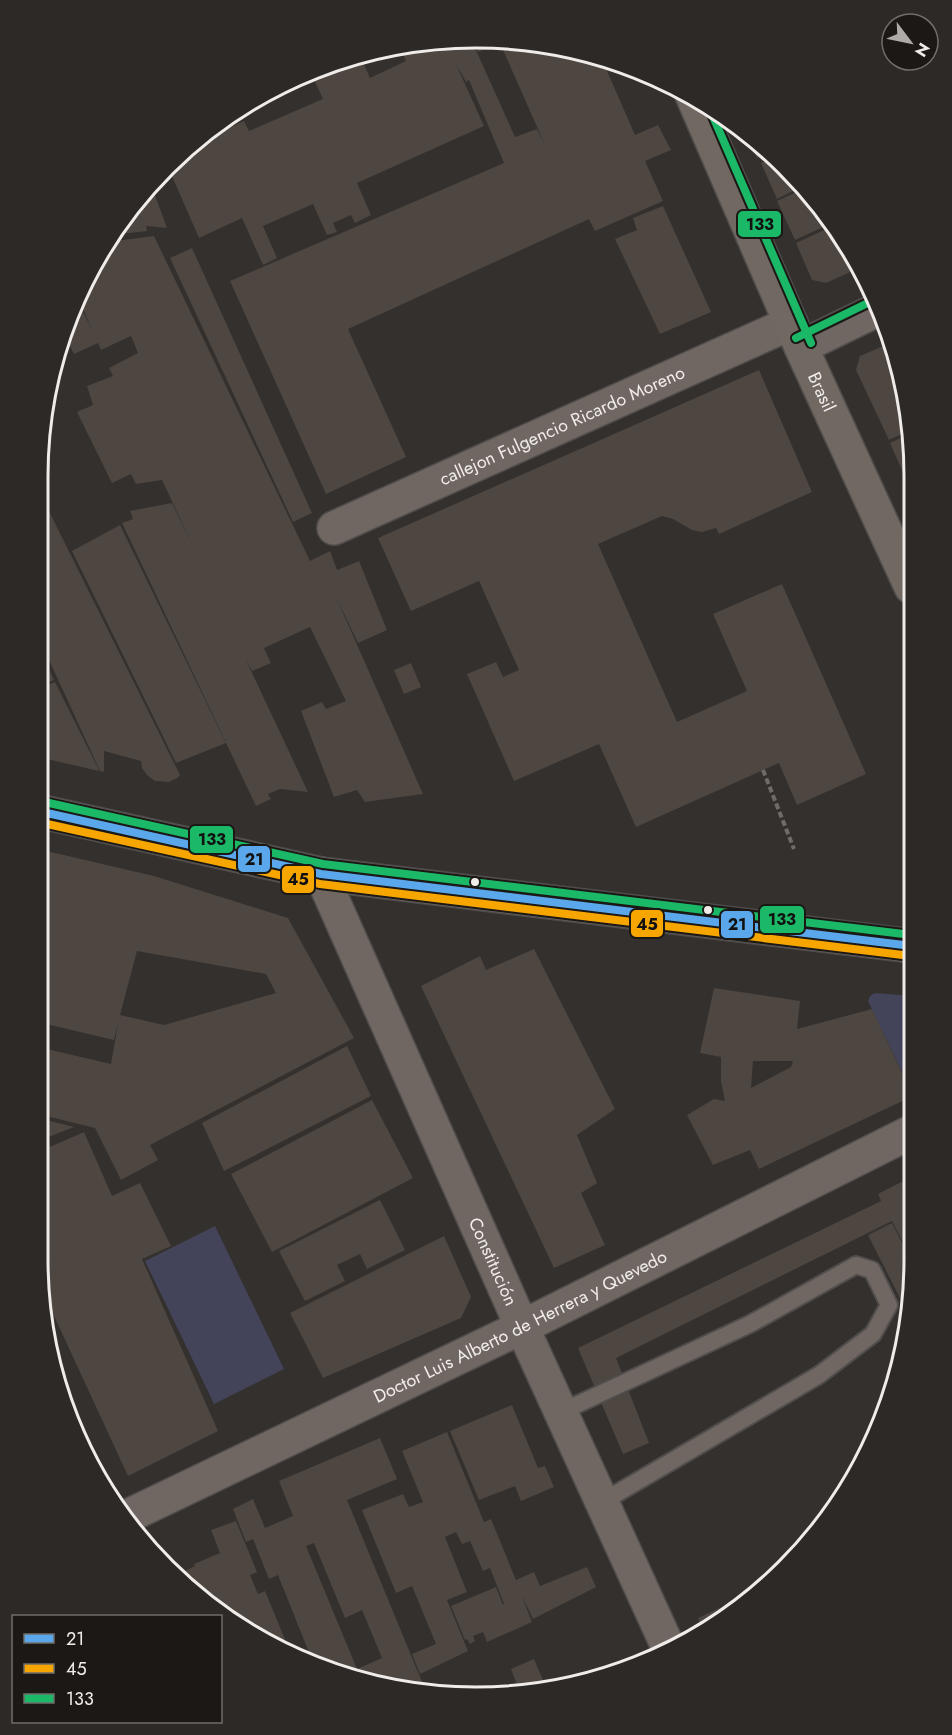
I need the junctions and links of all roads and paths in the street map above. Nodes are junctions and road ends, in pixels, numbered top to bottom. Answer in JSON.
{"nodes":[{"id":1,"x":699,"y":110,"type":"edge"},
{"id":2,"x":871,"y":311,"type":"edge"},
{"id":3,"x":796,"y":335,"type":"junction"},
{"id":4,"x":334,"y":528,"type":"dead end"},
{"id":5,"x":904,"y":572,"type":"edge"},
{"id":6,"x":763,"y":771,"type":"dead end"},
{"id":7,"x":48,"y":813,"type":"edge"},
{"id":8,"x":794,"y":849,"type":"dead end"},
{"id":9,"x":321,"y":874,"type":"junction"},
{"id":10,"x":904,"y":945,"type":"edge"},
{"id":11,"x":904,"y":1136,"type":"edge"},
{"id":12,"x":522,"y":1327,"type":"junction"},
{"id":13,"x":561,"y":1412,"type":"junction"},
{"id":14,"x":602,"y":1502,"type":"junction"},
{"id":15,"x":132,"y":1514,"type":"edge"},
{"id":16,"x":666,"y":1642,"type":"edge"}],
"edges":[{"from":1,"to":3,"type":"main road","name":"Brasil"},
{"from":2,"to":3,"type":"street","name":"callejon Fulgencio Ricardo Moreno"},
{"from":3,"to":4,"type":"street","name":"callejon Fulgencio Ricardo Moreno"},
{"from":3,"to":5,"type":"main road","name":"Brasil"},
{"from":6,"to":8,"type":"path"},
{"from":7,"to":9,"type":"main road"},
{"from":9,"to":10,"type":"main road"},
{"from":9,"to":12,"type":"street","name":"Constitución"},
{"from":11,"to":12,"type":"street","name":"Doctor Luis Alberto de Herrera y Quevedo"},
{"from":12,"to":13,"type":"street","name":"Constitución"},
{"from":12,"to":15,"type":"street","name":"Doctor Luis Alberto de Herrera y Quevedo"},
{"from":13,"to":14,"type":"street","name":"Constitución"},
{"from":13,"to":14,"type":"lane"},
{"from":14,"to":16,"type":"street","name":"Constitución"}]}
